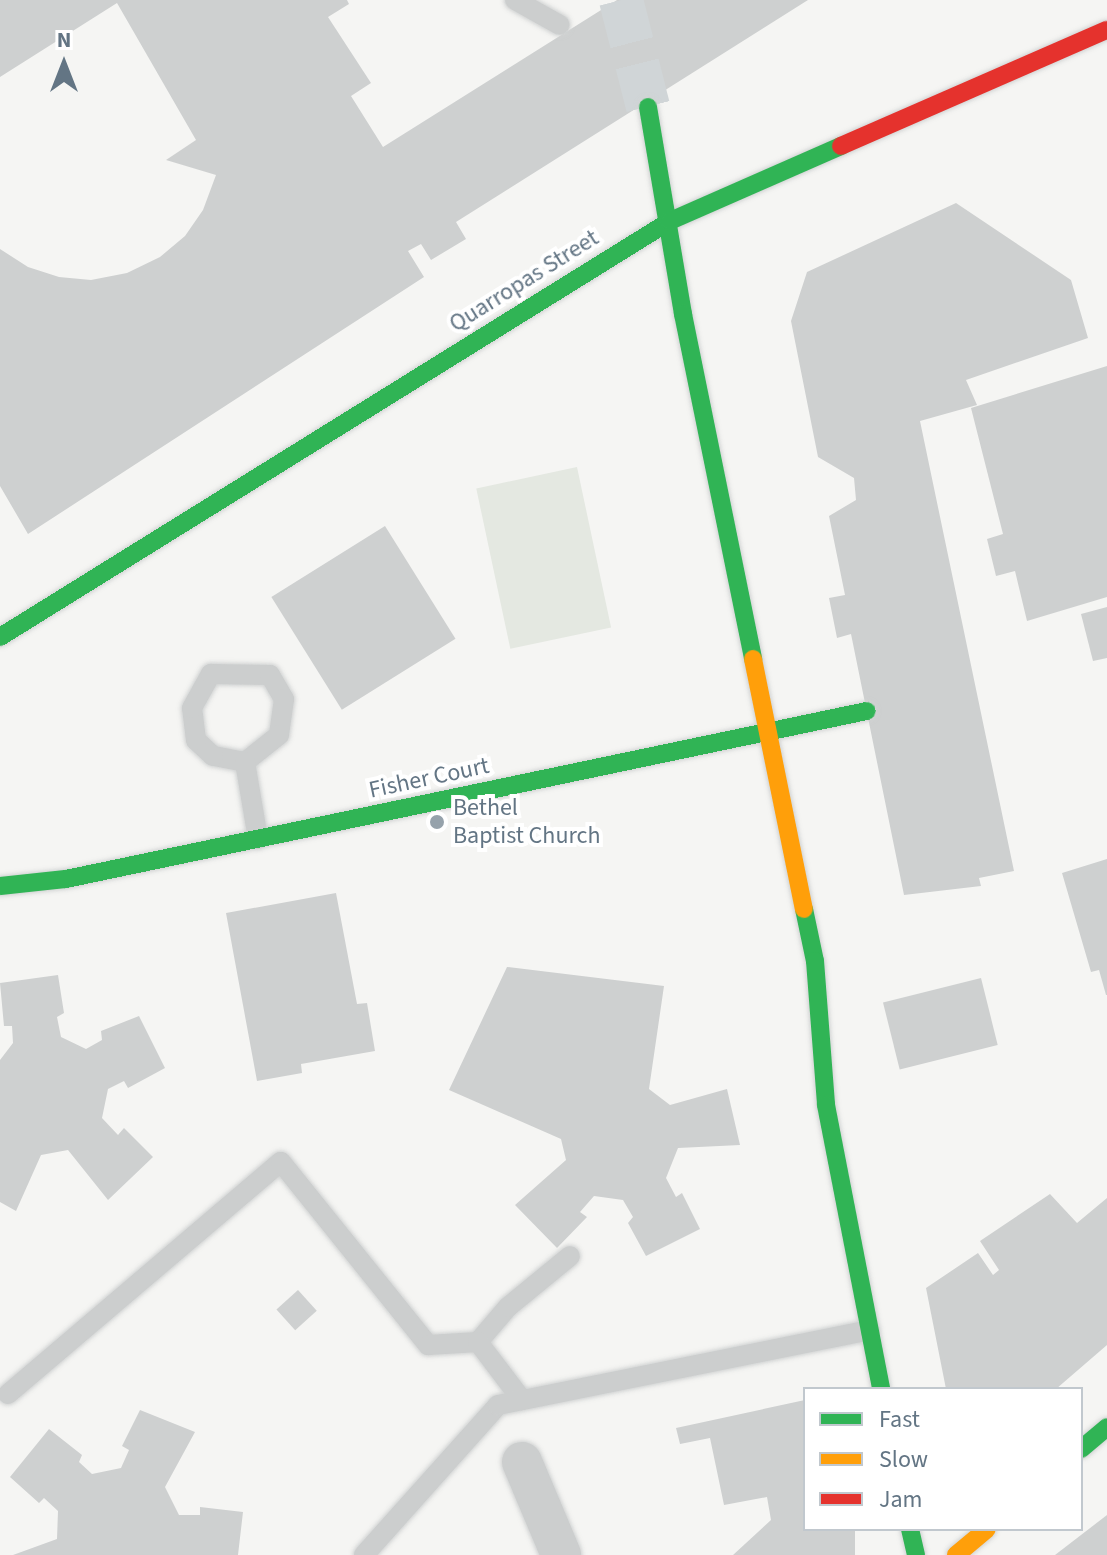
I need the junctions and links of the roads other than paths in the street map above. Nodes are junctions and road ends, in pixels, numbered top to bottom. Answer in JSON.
{"nodes":[{"id":1,"x":515,"y":0,"type":"edge"},
{"id":2,"x":560,"y":25,"type":"dead end"},
{"id":3,"x":1107,"y":30,"type":"edge"},
{"id":4,"x":648,"y":107,"type":"tunnel mouth"},
{"id":5,"x":670,"y":221,"type":"junction"},
{"id":6,"x":0,"y":637,"type":"edge"},
{"id":7,"x":867,"y":711,"type":"dead end"},
{"id":8,"x":766,"y":732,"type":"junction"},
{"id":9,"x":245,"y":762,"type":"junction"},
{"id":10,"x":258,"y":839,"type":"junction"},
{"id":11,"x":0,"y":886,"type":"edge"},
{"id":12,"x":570,"y":1256,"type":"dead end"},
{"id":13,"x":870,"y":1330,"type":"junction"},
{"id":14,"x":478,"y":1342,"type":"junction"},
{"id":15,"x":881,"y":1387,"type":"edge"},
{"id":16,"x":8,"y":1394,"type":"dead end"},
{"id":17,"x":522,"y":1400,"type":"junction"},
{"id":18,"x":1107,"y":1427,"type":"edge"},
{"id":19,"x":1083,"y":1447,"type":"edge"},
{"id":20,"x":522,"y":1462,"type":"dead end"},
{"id":21,"x":910,"y":1531,"type":"edge"},
{"id":22,"x":985,"y":1531,"type":"edge"},
{"id":23,"x":364,"y":1555,"type":"edge"},
{"id":24,"x":561,"y":1555,"type":"edge"},
{"id":25,"x":916,"y":1555,"type":"edge"},
{"id":26,"x":956,"y":1555,"type":"edge"}],
"edges":[{"from":1,"to":2,"type":"lane"},
{"from":3,"to":5,"type":"street","name":"Quarropas Street"},
{"from":4,"to":5,"type":"street"},
{"from":5,"to":6,"type":"street","name":"Quarropas Street"},
{"from":5,"to":8,"type":"street"},
{"from":7,"to":8,"type":"street","name":"Fisher Court"},
{"from":8,"to":10,"type":"street","name":"Fisher Court"},
{"from":8,"to":13,"type":"street"},
{"from":9,"to":9,"type":"lane"},
{"from":9,"to":10,"type":"lane"},
{"from":10,"to":11,"type":"street","name":"Fisher Court"},
{"from":12,"to":14,"type":"lane"},
{"from":13,"to":15,"type":"street"},
{"from":13,"to":17,"type":"lane"},
{"from":14,"to":16,"type":"lane"},
{"from":14,"to":17,"type":"lane"},
{"from":17,"to":23,"type":"lane"},
{"from":18,"to":19,"type":"street"},
{"from":20,"to":24,"type":"street"},
{"from":21,"to":25,"type":"street"},
{"from":22,"to":26,"type":"street"}]}
